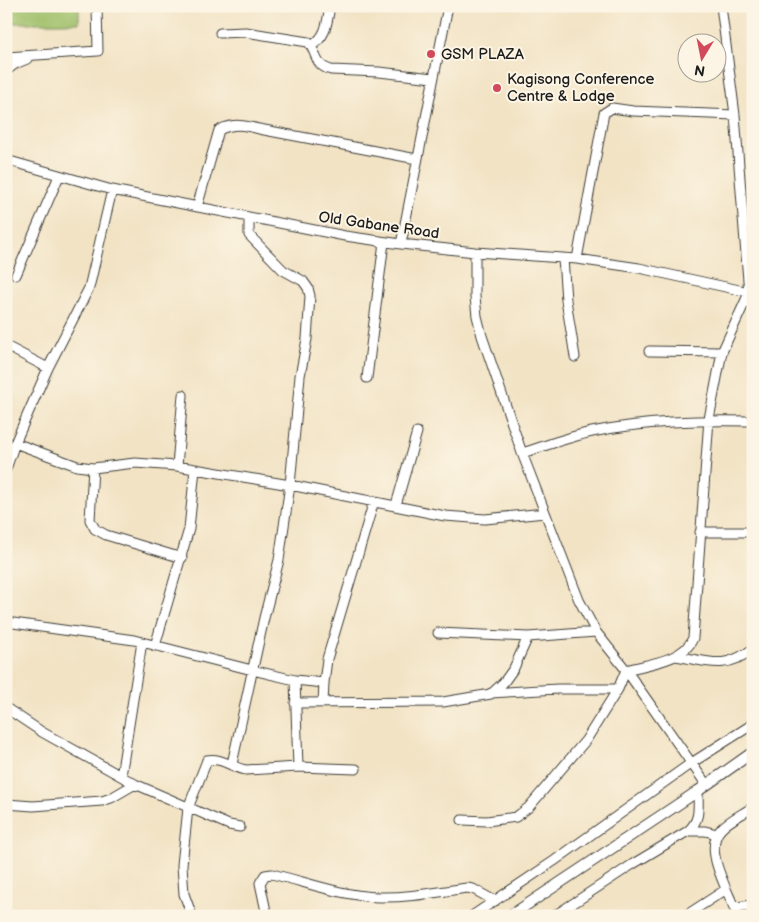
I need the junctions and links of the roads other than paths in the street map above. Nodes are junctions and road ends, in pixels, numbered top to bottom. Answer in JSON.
{"nodes":[{"id":1,"x":97,"y":6,"type":"edge"},
{"id":2,"x":330,"y":6,"type":"edge"},
{"id":3,"x":448,"y":6,"type":"edge"},
{"id":4,"x":721,"y":6,"type":"edge"},
{"id":5,"x":220,"y":33,"type":"dead end"},
{"id":6,"x":311,"y":46,"type":"junction"},
{"id":7,"x":34,"y":56,"type":"junction"},
{"id":8,"x":6,"y":57,"type":"edge"},
{"id":9,"x":6,"y":71,"type":"edge"},
{"id":10,"x":433,"y":78,"type":"junction"},
{"id":11,"x":735,"y":115,"type":"junction"},
{"id":12,"x":418,"y":159,"type":"junction"},
{"id":13,"x":6,"y":160,"type":"edge"},
{"id":14,"x":59,"y":176,"type":"junction"},
{"id":15,"x":112,"y":190,"type":"junction"},
{"id":16,"x":197,"y":207,"type":"junction"},
{"id":17,"x":250,"y":218,"type":"junction"},
{"id":18,"x":384,"y":242,"type":"junction"},
{"id":19,"x":401,"y":244,"type":"junction"},
{"id":20,"x":475,"y":252,"type":"junction"},
{"id":21,"x":563,"y":258,"type":"junction"},
{"id":22,"x":577,"y":259,"type":"junction"},
{"id":23,"x":16,"y":275,"type":"dead end"},
{"id":24,"x":751,"y":293,"type":"edge"},
{"id":25,"x":6,"y":346,"type":"edge"},
{"id":26,"x":649,"y":351,"type":"dead end"},
{"id":27,"x":722,"y":352,"type":"junction"},
{"id":28,"x":575,"y":357,"type":"dead end"},
{"id":29,"x":48,"y":368,"type":"junction"},
{"id":30,"x":367,"y":378,"type":"dead end"},
{"id":31,"x":183,"y":395,"type":"dead end"},
{"id":32,"x":708,"y":420,"type":"junction"},
{"id":33,"x":753,"y":421,"type":"edge"},
{"id":34,"x":417,"y":432,"type":"dead end"},
{"id":35,"x":15,"y":444,"type":"junction"},
{"id":36,"x":522,"y":453,"type":"junction"},
{"id":37,"x":177,"y":466,"type":"junction"},
{"id":38,"x":93,"y":468,"type":"junction"},
{"id":39,"x":6,"y":469,"type":"edge"},
{"id":40,"x":195,"y":469,"type":"junction"},
{"id":41,"x":290,"y":485,"type":"junction"},
{"id":42,"x":374,"y":501,"type":"junction"},
{"id":43,"x":396,"y":505,"type":"junction"},
{"id":44,"x":545,"y":513,"type":"junction"},
{"id":45,"x":700,"y":532,"type":"junction"},
{"id":46,"x":753,"y":532,"type":"edge"},
{"id":47,"x":182,"y":558,"type":"junction"},
{"id":48,"x":6,"y":622,"type":"edge"},
{"id":49,"x":596,"y":632,"type":"junction"},
{"id":50,"x":438,"y":633,"type":"dead end"},
{"id":51,"x":528,"y":637,"type":"junction"},
{"id":52,"x":142,"y":642,"type":"junction"},
{"id":53,"x":155,"y":646,"type":"junction"},
{"id":54,"x":753,"y":649,"type":"edge"},
{"id":55,"x":675,"y":656,"type":"junction"},
{"id":56,"x":252,"y":670,"type":"junction"},
{"id":57,"x":626,"y":670,"type":"junction"},
{"id":58,"x":295,"y":680,"type":"junction"},
{"id":59,"x":324,"y":683,"type":"junction"},
{"id":60,"x":618,"y":689,"type":"junction"},
{"id":61,"x":491,"y":694,"type":"junction"},
{"id":62,"x":295,"y":702,"type":"junction"},
{"id":63,"x":323,"y":702,"type":"junction"},
{"id":64,"x":6,"y":708,"type":"edge"},
{"id":65,"x":753,"y":724,"type":"edge"},
{"id":66,"x":753,"y":752,"type":"edge"},
{"id":67,"x":232,"y":764,"type":"junction"},
{"id":68,"x":690,"y":764,"type":"junction"},
{"id":69,"x":298,"y":768,"type":"junction"},
{"id":70,"x":356,"y":769,"type":"dead end"},
{"id":71,"x":120,"y":776,"type":"junction"},
{"id":72,"x":135,"y":784,"type":"junction"},
{"id":73,"x":702,"y":788,"type":"junction"},
{"id":74,"x":6,"y":804,"type":"edge"},
{"id":75,"x":753,"y":807,"type":"edge"},
{"id":76,"x":188,"y":808,"type":"junction"},
{"id":77,"x":462,"y":820,"type":"dead end"},
{"id":78,"x":240,"y":827,"type":"dead end"},
{"id":79,"x":688,"y":831,"type":"junction"},
{"id":80,"x":717,"y":834,"type":"junction"},
{"id":81,"x":725,"y":890,"type":"junction"},
{"id":82,"x":494,"y":901,"type":"junction"},
{"id":83,"x":753,"y":905,"type":"edge"},
{"id":84,"x":736,"y":912,"type":"edge"},
{"id":85,"x":192,"y":916,"type":"edge"},
{"id":86,"x":267,"y":916,"type":"edge"},
{"id":87,"x":472,"y":916,"type":"edge"},
{"id":88,"x":510,"y":916,"type":"edge"},
{"id":89,"x":554,"y":916,"type":"edge"},
{"id":90,"x":685,"y":916,"type":"edge"}],
"edges":[{"from":1,"to":7,"type":"street"},
{"from":2,"to":6,"type":"street"},
{"from":3,"to":10,"type":"street"},
{"from":4,"to":11,"type":"street"},
{"from":5,"to":6,"type":"street"},
{"from":6,"to":10,"type":"street"},
{"from":7,"to":8,"type":"street"},
{"from":7,"to":9,"type":"street"},
{"from":10,"to":12,"type":"street"},
{"from":11,"to":22,"type":"street"},
{"from":11,"to":24,"type":"street"},
{"from":12,"to":16,"type":"street"},
{"from":12,"to":19,"type":"street"},
{"from":13,"to":14,"type":"street","name":"Old Gabane Road"},
{"from":14,"to":15,"type":"street","name":"Old Gabane Road"},
{"from":14,"to":23,"type":"street"},
{"from":15,"to":16,"type":"street","name":"Old Gabane Road"},
{"from":15,"to":29,"type":"street"},
{"from":16,"to":17,"type":"street","name":"Old Gabane Road"},
{"from":17,"to":18,"type":"street","name":"Old Gabane Road"},
{"from":17,"to":41,"type":"street"},
{"from":18,"to":19,"type":"street","name":"Old Gabane Road"},
{"from":18,"to":30,"type":"street"},
{"from":19,"to":20,"type":"street","name":"Old Gabane Road"},
{"from":20,"to":21,"type":"street","name":"Old Gabane Road"},
{"from":20,"to":36,"type":"street"},
{"from":21,"to":22,"type":"street","name":"Old Gabane Road"},
{"from":21,"to":28,"type":"street"},
{"from":22,"to":24,"type":"street","name":"Old Gabane Road"},
{"from":24,"to":27,"type":"street"},
{"from":25,"to":29,"type":"street"},
{"from":26,"to":27,"type":"street"},
{"from":27,"to":32,"type":"street"},
{"from":29,"to":35,"type":"street"},
{"from":31,"to":37,"type":"street"},
{"from":32,"to":33,"type":"street"},
{"from":32,"to":36,"type":"street"},
{"from":32,"to":45,"type":"street"},
{"from":34,"to":43,"type":"street"},
{"from":35,"to":38,"type":"street"},
{"from":35,"to":39,"type":"street"},
{"from":36,"to":44,"type":"street"},
{"from":37,"to":38,"type":"street"},
{"from":37,"to":40,"type":"street"},
{"from":38,"to":47,"type":"street"},
{"from":40,"to":41,"type":"street"},
{"from":40,"to":47,"type":"street"},
{"from":41,"to":42,"type":"street"},
{"from":41,"to":56,"type":"street"},
{"from":42,"to":43,"type":"street"},
{"from":42,"to":59,"type":"street"},
{"from":43,"to":44,"type":"street"},
{"from":44,"to":49,"type":"street"},
{"from":45,"to":46,"type":"street"},
{"from":45,"to":55,"type":"street"},
{"from":47,"to":53,"type":"street"},
{"from":48,"to":52,"type":"street"},
{"from":49,"to":51,"type":"street"},
{"from":49,"to":57,"type":"street"},
{"from":50,"to":51,"type":"street"},
{"from":51,"to":61,"type":"street"},
{"from":52,"to":53,"type":"street"},
{"from":52,"to":71,"type":"street"},
{"from":53,"to":56,"type":"street"},
{"from":54,"to":55,"type":"street"},
{"from":55,"to":57,"type":"street"},
{"from":56,"to":58,"type":"street"},
{"from":56,"to":67,"type":"street"},
{"from":57,"to":60,"type":"street"},
{"from":57,"to":68,"type":"street"},
{"from":58,"to":59,"type":"street"},
{"from":58,"to":62,"type":"street"},
{"from":59,"to":63,"type":"street"},
{"from":60,"to":61,"type":"street"},
{"from":60,"to":77,"type":"street"},
{"from":61,"to":63,"type":"street"},
{"from":62,"to":63,"type":"street"},
{"from":62,"to":69,"type":"street"},
{"from":64,"to":71,"type":"street"},
{"from":65,"to":68,"type":"street"},
{"from":66,"to":73,"type":"main road"},
{"from":67,"to":69,"type":"street"},
{"from":67,"to":76,"type":"street"},
{"from":68,"to":73,"type":"street"},
{"from":68,"to":82,"type":"street"},
{"from":69,"to":70,"type":"street"},
{"from":71,"to":72,"type":"street"},
{"from":72,"to":74,"type":"street"},
{"from":72,"to":76,"type":"street"},
{"from":73,"to":79,"type":"street"},
{"from":73,"to":88,"type":"main road"},
{"from":75,"to":80,"type":"street"},
{"from":76,"to":78,"type":"street"},
{"from":76,"to":85,"type":"street"},
{"from":79,"to":80,"type":"street"},
{"from":79,"to":89,"type":"street"},
{"from":80,"to":81,"type":"street"},
{"from":81,"to":84,"type":"street"},
{"from":81,"to":90,"type":"street"},
{"from":82,"to":86,"type":"street"},
{"from":82,"to":87,"type":"street"},
{"from":83,"to":84,"type":"street"}]}
